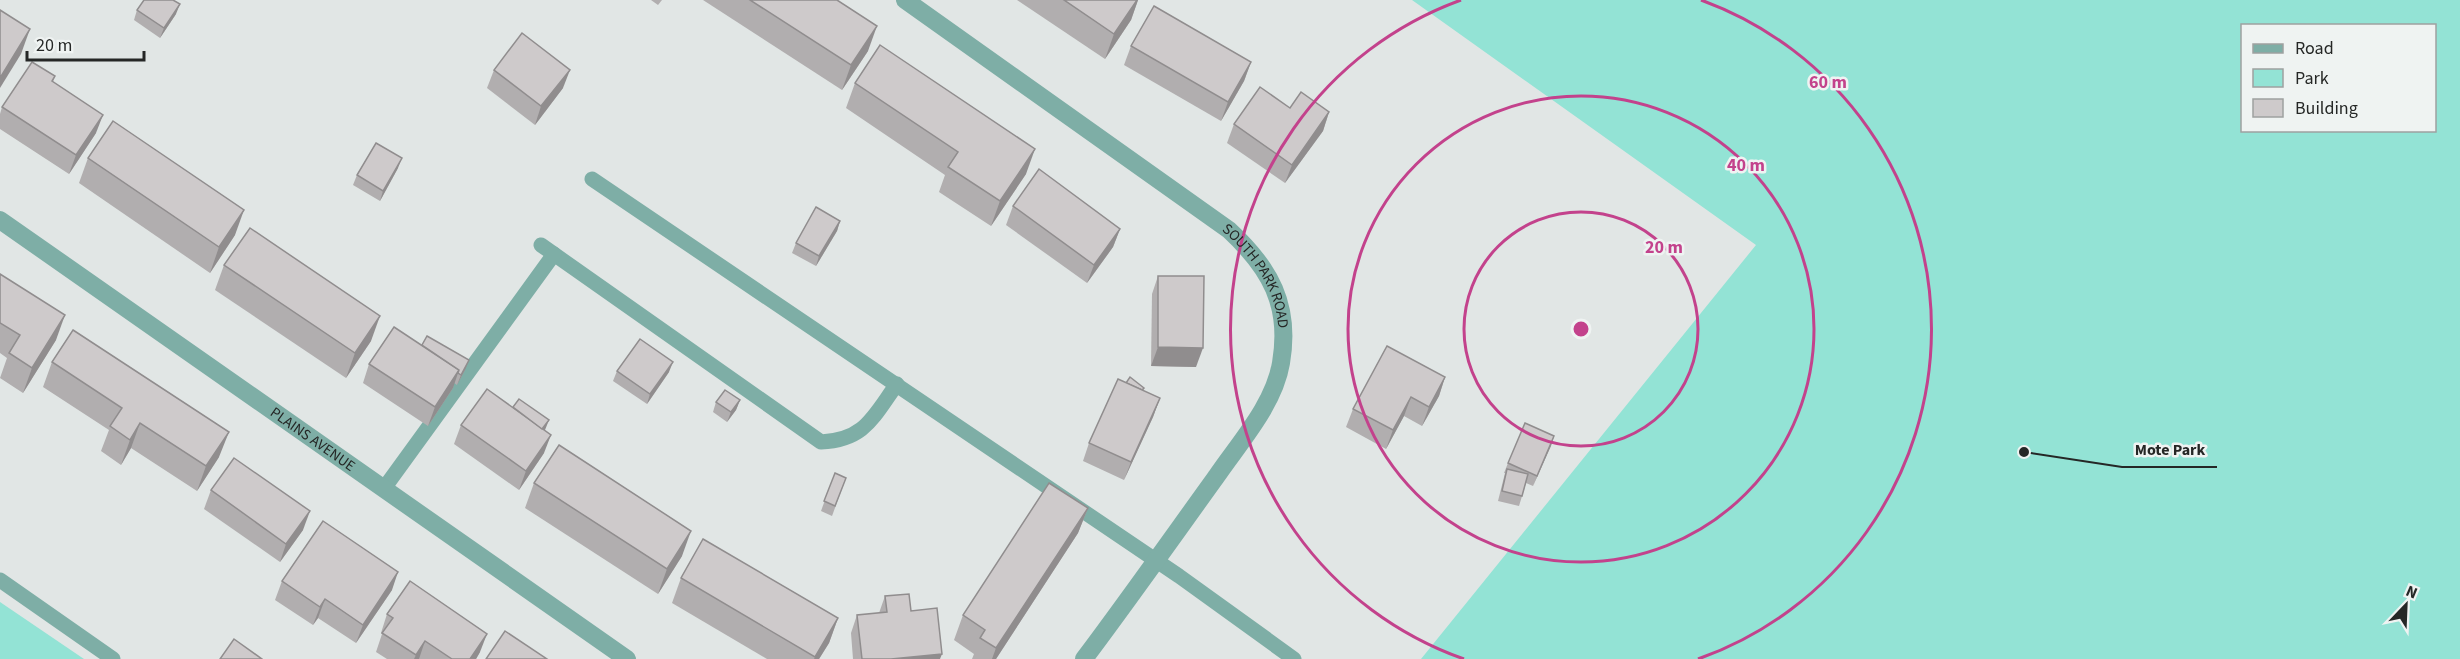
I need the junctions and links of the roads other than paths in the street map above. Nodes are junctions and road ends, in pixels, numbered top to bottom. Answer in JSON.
{"nodes":[{"id":1,"x":905,"y":0,"type":"edge"},
{"id":2,"x":592,"y":179,"type":"dead end"},
{"id":3,"x":0,"y":220,"type":"edge"},
{"id":4,"x":541,"y":245,"type":"dead end"},
{"id":5,"x":554,"y":254,"type":"junction"},
{"id":6,"x":897,"y":384,"type":"junction"},
{"id":7,"x":385,"y":487,"type":"junction"},
{"id":8,"x":1155,"y":562,"type":"junction"},
{"id":9,"x":0,"y":580,"type":"edge"},
{"id":10,"x":113,"y":659,"type":"edge"},
{"id":11,"x":627,"y":659,"type":"edge"},
{"id":12,"x":1084,"y":659,"type":"edge"},
{"id":13,"x":1294,"y":659,"type":"edge"}],
"edges":[{"from":1,"to":8,"type":"street","name":"SOUTH PARK ROAD"},
{"from":2,"to":6,"type":"lane"},
{"from":3,"to":7,"type":"street","name":"PLAINS AVENUE"},
{"from":4,"to":5,"type":"lane"},
{"from":5,"to":6,"type":"lane"},
{"from":5,"to":7,"type":"lane"},
{"from":6,"to":8,"type":"lane"},
{"from":7,"to":11,"type":"street","name":"PLAINS AVENUE"},
{"from":8,"to":12,"type":"street","name":"SOUTH PARK ROAD"},
{"from":8,"to":13,"type":"lane"},
{"from":9,"to":10,"type":"lane"}]}
